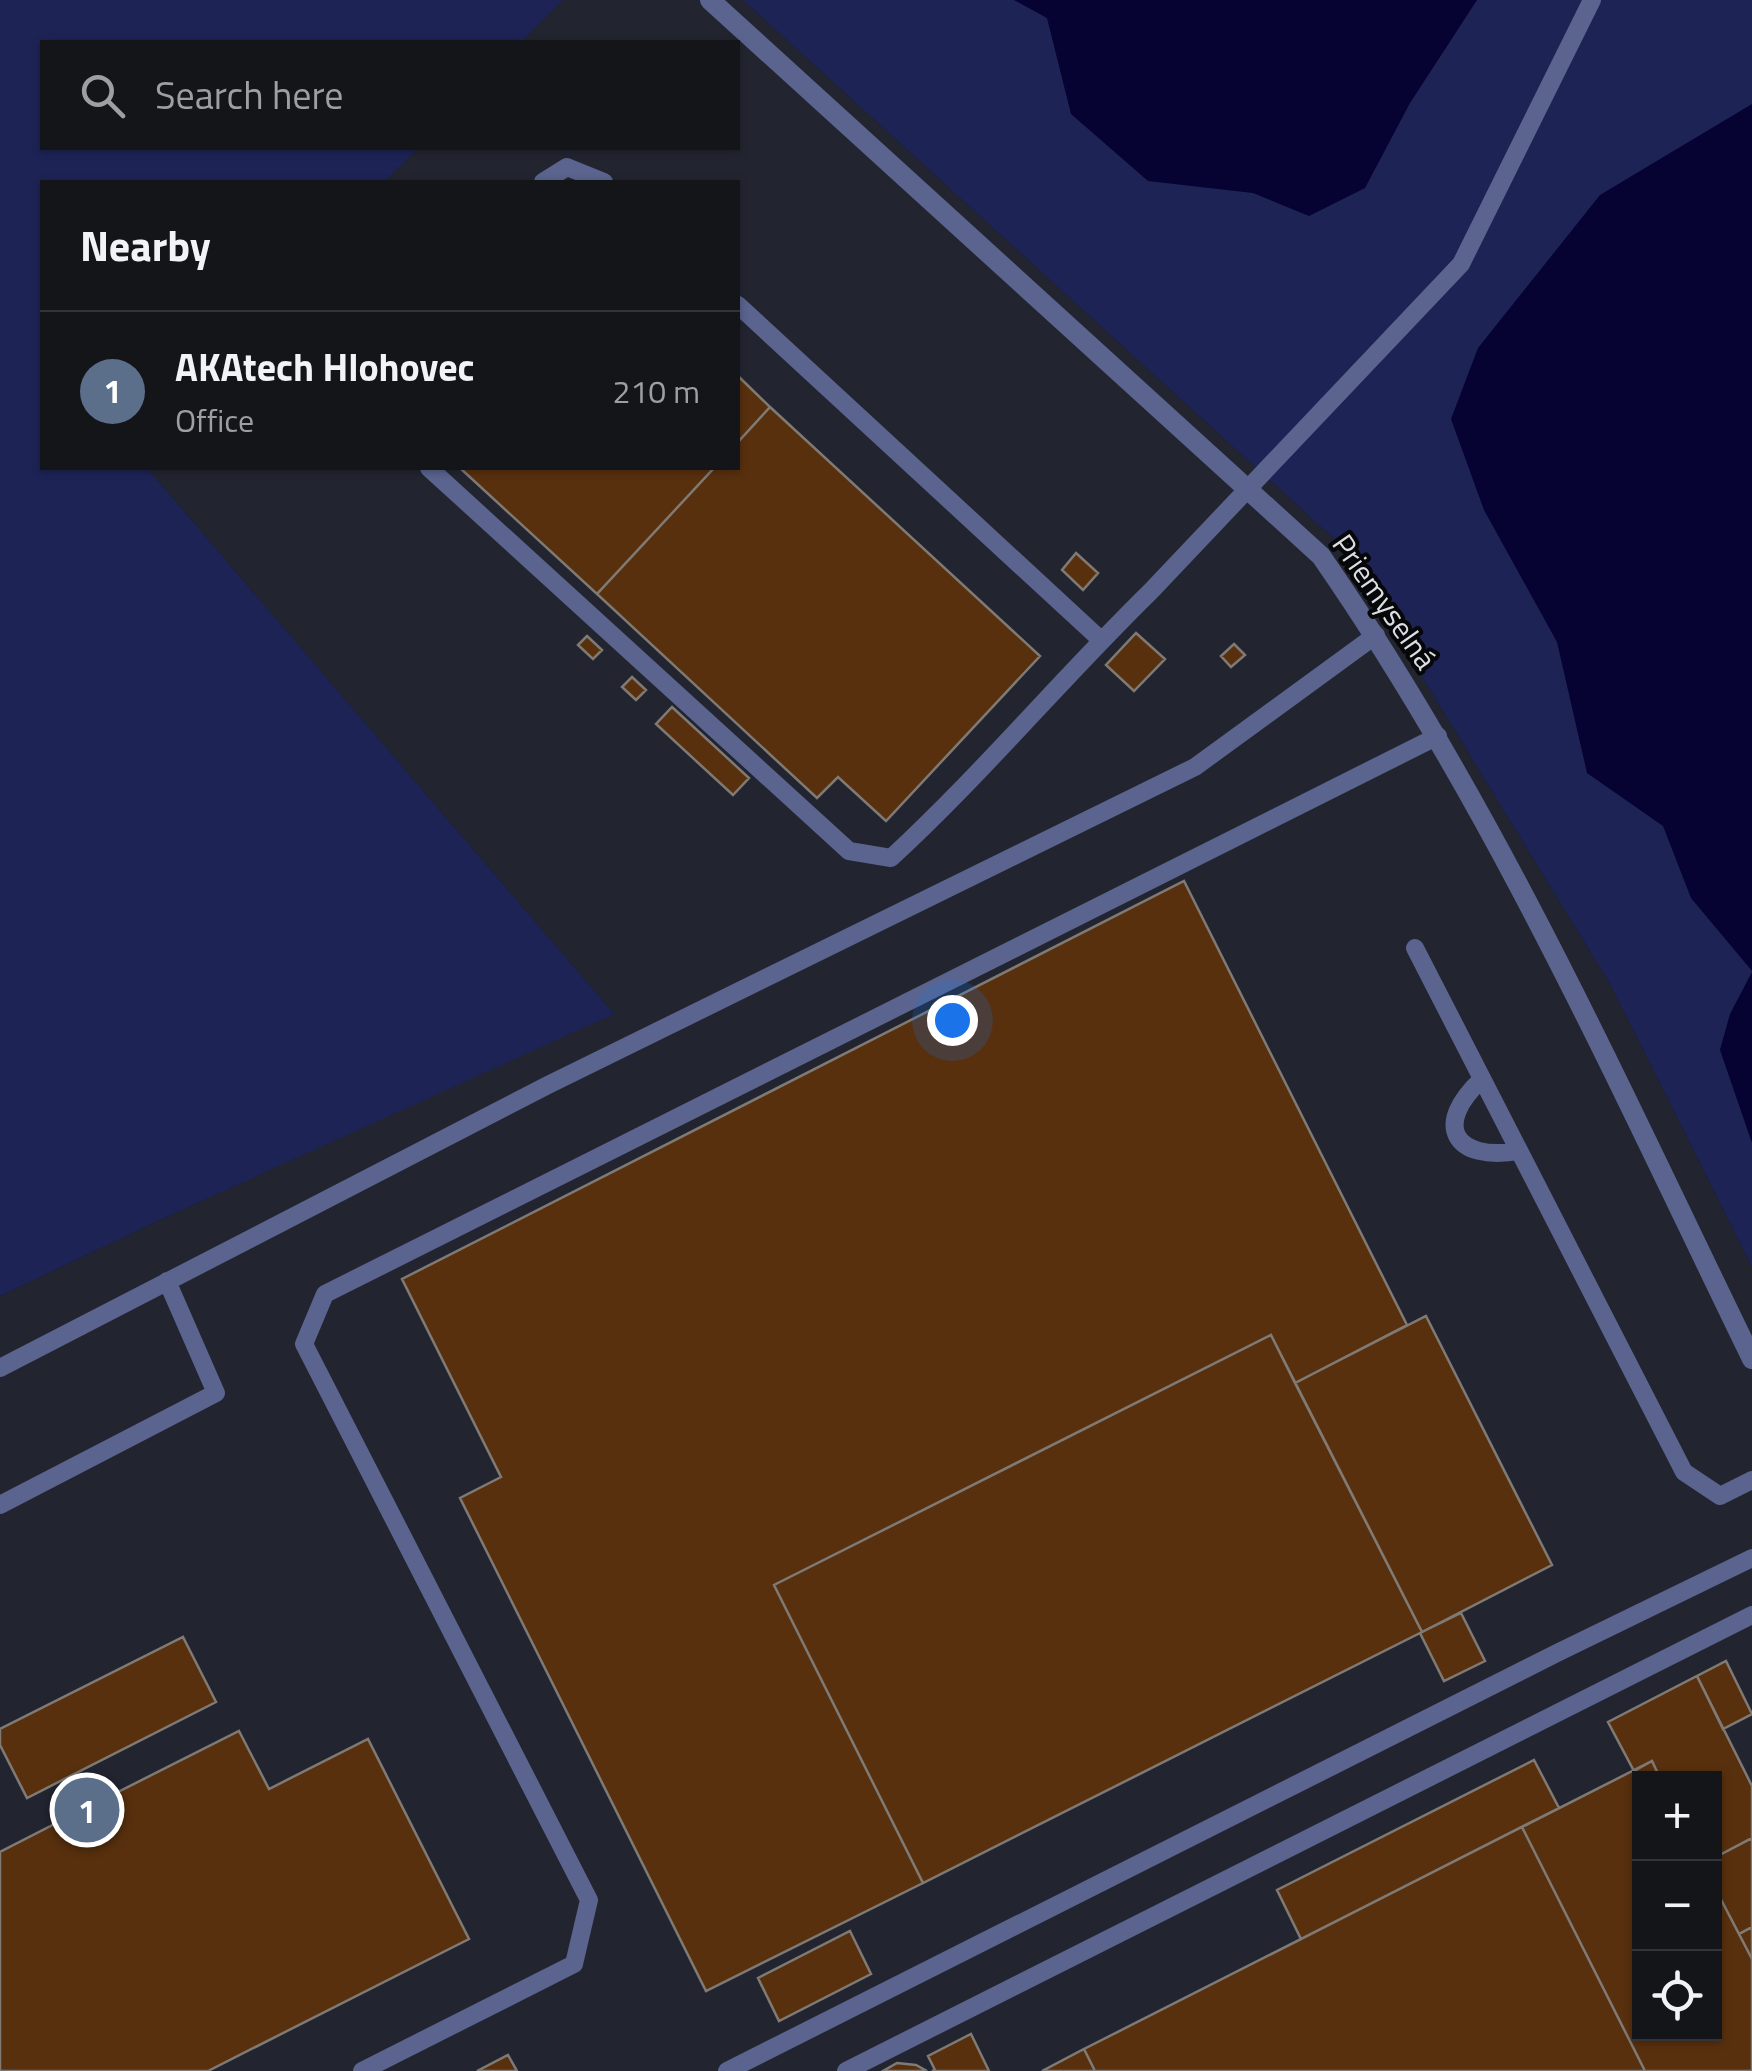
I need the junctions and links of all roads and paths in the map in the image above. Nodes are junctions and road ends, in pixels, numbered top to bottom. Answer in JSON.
{"nodes":[{"id":1,"x":710,"y":0,"type":"edge"},
{"id":2,"x":1592,"y":0,"type":"edge"},
{"id":3,"x":546,"y":180,"type":"edge"},
{"id":4,"x":599,"y":180,"type":"edge"},
{"id":5,"x":740,"y":307,"type":"edge"},
{"id":6,"x":431,"y":470,"type":"edge"},
{"id":7,"x":1248,"y":489,"type":"junction"},
{"id":8,"x":1376,"y":635,"type":"junction"},
{"id":9,"x":1102,"y":640,"type":"junction"},
{"id":10,"x":1438,"y":736,"type":"junction"},
{"id":11,"x":1415,"y":948,"type":"dead end"},
{"id":12,"x":1482,"y":1079,"type":"junction"},
{"id":13,"x":1519,"y":1151,"type":"junction"},
{"id":14,"x":167,"y":1281,"type":"junction"},
{"id":15,"x":1752,"y":1359,"type":"edge"},
{"id":16,"x":0,"y":1368,"type":"edge"},
{"id":17,"x":1752,"y":1480,"type":"edge"},
{"id":18,"x":0,"y":1504,"type":"edge"},
{"id":19,"x":1752,"y":1558,"type":"edge"},
{"id":20,"x":1752,"y":1614,"type":"edge"},
{"id":21,"x":362,"y":2071,"type":"edge"},
{"id":22,"x":727,"y":2071,"type":"edge"},
{"id":23,"x":846,"y":2071,"type":"edge"}],
"edges":[{"from":1,"to":7,"type":"street","name":"Priemyselná"},
{"from":2,"to":7,"type":"lane"},
{"from":3,"to":4,"type":"lane"},
{"from":5,"to":9,"type":"lane"},
{"from":6,"to":9,"type":"lane"},
{"from":7,"to":8,"type":"street","name":"Priemyselná"},
{"from":7,"to":9,"type":"lane"},
{"from":8,"to":10,"type":"street","name":"Priemyselná"},
{"from":8,"to":14,"type":"lane"},
{"from":10,"to":15,"type":"street","name":"Priemyselná"},
{"from":10,"to":21,"type":"lane"},
{"from":11,"to":12,"type":"lane"},
{"from":12,"to":13,"type":"lane"},
{"from":12,"to":13,"type":"lane"},
{"from":13,"to":17,"type":"lane"},
{"from":14,"to":16,"type":"lane"},
{"from":14,"to":18,"type":"lane"},
{"from":19,"to":22,"type":"lane"},
{"from":20,"to":23,"type":"lane"}]}
